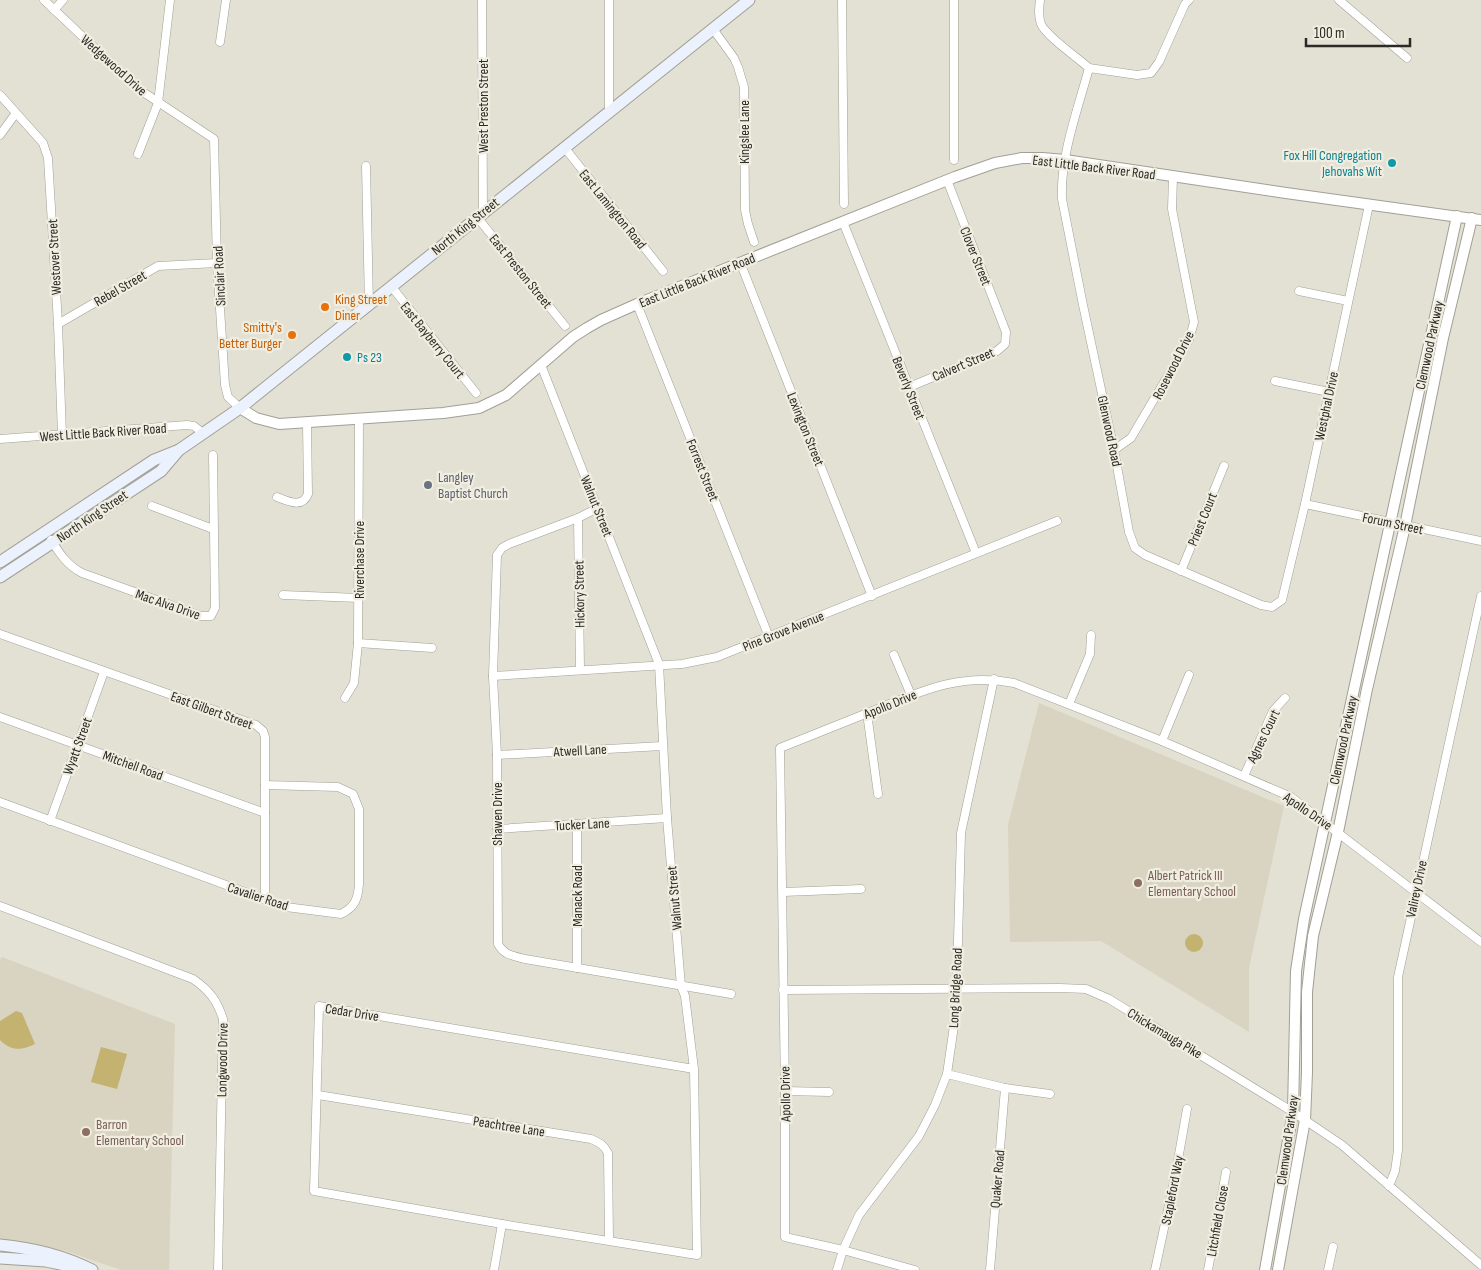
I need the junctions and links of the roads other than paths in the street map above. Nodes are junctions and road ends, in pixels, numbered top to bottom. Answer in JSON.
{"nodes":[{"id":1,"x":44,"y":0,"type":"edge"},
{"id":2,"x":63,"y":0,"type":"edge"},
{"id":3,"x":170,"y":0,"type":"edge"},
{"id":4,"x":226,"y":0,"type":"edge"},
{"id":5,"x":482,"y":0,"type":"edge"},
{"id":6,"x":609,"y":0,"type":"edge"},
{"id":7,"x":749,"y":0,"type":"edge"},
{"id":8,"x":842,"y":0,"type":"edge"},
{"id":9,"x":954,"y":0,"type":"edge"},
{"id":10,"x":1040,"y":0,"type":"edge"},
{"id":11,"x":1189,"y":0,"type":"edge"},
{"id":12,"x":1343,"y":2,"type":"edge"},
{"id":13,"x":54,"y":10,"type":"junction"},
{"id":14,"x":712,"y":29,"type":"junction"},
{"id":15,"x":220,"y":42,"type":"dead end"},
{"id":16,"x":1406,"y":58,"type":"dead end"},
{"id":17,"x":1089,"y":68,"type":"junction"},
{"id":18,"x":0,"y":95,"type":"edge"},
{"id":19,"x":158,"y":103,"type":"junction"},
{"id":20,"x":610,"y":111,"type":"junction"},
{"id":21,"x":16,"y":113,"type":"junction"},
{"id":22,"x":0,"y":135,"type":"edge"},
{"id":23,"x":214,"y":139,"type":"joint"},
{"id":24,"x":564,"y":147,"type":"junction"},
{"id":25,"x":138,"y":154,"type":"dead end"},
{"id":26,"x":954,"y":160,"type":"dead end"},
{"id":27,"x":1065,"y":160,"type":"junction"},
{"id":28,"x":366,"y":166,"type":"dead end"},
{"id":29,"x":1173,"y":177,"type":"junction"},
{"id":30,"x":946,"y":180,"type":"junction"},
{"id":31,"x":844,"y":204,"type":"dead end"},
{"id":32,"x":1369,"y":205,"type":"junction"},
{"id":33,"x":480,"y":215,"type":"junction"},
{"id":34,"x":1457,"y":216,"type":"junction"},
{"id":35,"x":1476,"y":219,"type":"edge"},
{"id":36,"x":843,"y":222,"type":"junction"},
{"id":37,"x":754,"y":242,"type":"dead end"},
{"id":38,"x":740,"y":262,"type":"junction"},
{"id":39,"x":217,"y":263,"type":"junction"},
{"id":40,"x":663,"y":271,"type":"dead end"},
{"id":41,"x":391,"y":286,"type":"junction"},
{"id":42,"x":1299,"y":291,"type":"dead end"},
{"id":43,"x":1348,"y":301,"type":"junction"},
{"id":44,"x":368,"y":304,"type":"junction"},
{"id":45,"x":637,"y":304,"type":"junction"},
{"id":46,"x":58,"y":324,"type":"junction"},
{"id":47,"x":565,"y":326,"type":"dead end"},
{"id":48,"x":1006,"y":332,"type":"joint"},
{"id":49,"x":541,"y":365,"type":"junction"},
{"id":50,"x":1275,"y":381,"type":"dead end"},
{"id":51,"x":909,"y":387,"type":"junction"},
{"id":52,"x":1329,"y":392,"type":"junction"},
{"id":53,"x":476,"y":394,"type":"dead end"},
{"id":54,"x":240,"y":408,"type":"junction"},
{"id":55,"x":358,"y":418,"type":"junction"},
{"id":56,"x":307,"y":423,"type":"junction"},
{"id":57,"x":204,"y":434,"type":"junction"},
{"id":58,"x":62,"y":435,"type":"junction"},
{"id":59,"x":0,"y":439,"type":"edge"},
{"id":60,"x":179,"y":450,"type":"junction"},
{"id":61,"x":1114,"y":450,"type":"junction"},
{"id":62,"x":213,"y":455,"type":"dead end"},
{"id":63,"x":1224,"y":466,"type":"dead end"},
{"id":64,"x":277,"y":497,"type":"dead end"},
{"id":65,"x":1306,"y":504,"type":"junction"},
{"id":66,"x":152,"y":506,"type":"dead end"},
{"id":67,"x":598,"y":508,"type":"junction"},
{"id":68,"x":578,"y":518,"type":"junction"},
{"id":69,"x":1057,"y":521,"type":"dead end"},
{"id":70,"x":1391,"y":523,"type":"junction"},
{"id":71,"x":1405,"y":526,"type":"junction"},
{"id":72,"x":213,"y":529,"type":"junction"},
{"id":73,"x":46,"y":532,"type":"junction"},
{"id":74,"x":1481,"y":541,"type":"edge"},
{"id":75,"x":52,"y":543,"type":"junction"},
{"id":76,"x":976,"y":554,"type":"junction"},
{"id":77,"x":0,"y":562,"type":"edge"},
{"id":78,"x":1181,"y":571,"type":"junction"},
{"id":79,"x":0,"y":577,"type":"edge"},
{"id":80,"x":283,"y":595,"type":"dead end"},
{"id":81,"x":872,"y":596,"type":"junction"},
{"id":82,"x":1481,"y":596,"type":"edge"},
{"id":83,"x":359,"y":598,"type":"junction"},
{"id":84,"x":1277,"y":605,"type":"joint"},
{"id":85,"x":0,"y":634,"type":"edge"},
{"id":86,"x":1091,"y":635,"type":"dead end"},
{"id":87,"x":769,"y":636,"type":"junction"},
{"id":88,"x":358,"y":643,"type":"junction"},
{"id":89,"x":432,"y":648,"type":"dead end"},
{"id":90,"x":894,"y":655,"type":"dead end"},
{"id":91,"x":659,"y":664,"type":"junction"},
{"id":92,"x":580,"y":670,"type":"junction"},
{"id":93,"x":104,"y":672,"type":"junction"},
{"id":94,"x":1189,"y":675,"type":"dead end"},
{"id":95,"x":493,"y":676,"type":"junction"},
{"id":96,"x":994,"y":679,"type":"junction"},
{"id":97,"x":911,"y":696,"type":"junction"},
{"id":98,"x":345,"y":698,"type":"dead end"},
{"id":99,"x":1285,"y":698,"type":"dead end"},
{"id":100,"x":1069,"y":704,"type":"junction"},
{"id":101,"x":867,"y":713,"type":"junction"},
{"id":102,"x":0,"y":717,"type":"edge"},
{"id":103,"x":1162,"y":741,"type":"junction"},
{"id":104,"x":78,"y":746,"type":"junction"},
{"id":105,"x":662,"y":746,"type":"junction"},
{"id":106,"x":497,"y":755,"type":"junction"},
{"id":107,"x":1244,"y":776,"type":"junction"},
{"id":108,"x":265,"y":786,"type":"junction"},
{"id":109,"x":878,"y":794,"type":"dead end"},
{"id":110,"x":0,"y":802,"type":"edge"},
{"id":111,"x":265,"y":813,"type":"junction"},
{"id":112,"x":667,"y":818,"type":"junction"},
{"id":113,"x":50,"y":821,"type":"junction"},
{"id":114,"x":1326,"y":823,"type":"junction"},
{"id":115,"x":577,"y":824,"type":"junction"},
{"id":116,"x":497,"y":829,"type":"junction"},
{"id":117,"x":1338,"y":832,"type":"junction"},
{"id":118,"x":861,"y":890,"type":"dead end"},
{"id":119,"x":1416,"y":891,"type":"junction"},
{"id":120,"x":783,"y":892,"type":"junction"},
{"id":121,"x":265,"y":900,"type":"junction"},
{"id":122,"x":0,"y":906,"type":"edge"},
{"id":123,"x":1481,"y":942,"type":"edge"},
{"id":124,"x":577,"y":968,"type":"junction"},
{"id":125,"x":680,"y":986,"type":"junction"},
{"id":126,"x":956,"y":989,"type":"junction"},
{"id":127,"x":783,"y":990,"type":"junction"},
{"id":128,"x":731,"y":994,"type":"dead end"},
{"id":129,"x":694,"y":1069,"type":"junction"},
{"id":130,"x":947,"y":1074,"type":"junction"},
{"id":131,"x":1005,"y":1088,"type":"junction"},
{"id":132,"x":785,"y":1091,"type":"junction"},
{"id":133,"x":829,"y":1092,"type":"dead end"},
{"id":134,"x":1050,"y":1094,"type":"dead end"},
{"id":135,"x":318,"y":1095,"type":"junction"},
{"id":136,"x":1187,"y":1109,"type":"dead end"},
{"id":137,"x":1293,"y":1112,"type":"junction"},
{"id":138,"x":1305,"y":1120,"type":"junction"},
{"id":139,"x":1226,"y":1172,"type":"dead end"},
{"id":140,"x":1389,"y":1186,"type":"junction"},
{"id":141,"x":502,"y":1224,"type":"junction"},
{"id":142,"x":609,"y":1240,"type":"junction"},
{"id":143,"x":0,"y":1245,"type":"edge"},
{"id":144,"x":1333,"y":1247,"type":"dead end"},
{"id":145,"x":843,"y":1250,"type":"junction"},
{"id":146,"x":1481,"y":1254,"type":"edge"},
{"id":147,"x":0,"y":1258,"type":"edge"},
{"id":148,"x":1478,"y":1263,"type":"edge"},
{"id":149,"x":93,"y":1270,"type":"edge"},
{"id":150,"x":218,"y":1270,"type":"edge"},
{"id":151,"x":494,"y":1270,"type":"edge"},
{"id":152,"x":837,"y":1270,"type":"edge"},
{"id":153,"x":914,"y":1270,"type":"edge"},
{"id":154,"x":990,"y":1270,"type":"edge"},
{"id":155,"x":1155,"y":1270,"type":"edge"},
{"id":156,"x":1208,"y":1270,"type":"edge"},
{"id":157,"x":1265,"y":1270,"type":"edge"},
{"id":158,"x":1278,"y":1270,"type":"edge"},
{"id":159,"x":1328,"y":1270,"type":"edge"}],
"edges":[{"from":1,"to":13,"type":"street","name":"Wedgewood Drive"},
{"from":2,"to":13,"type":"street"},
{"from":3,"to":19,"type":"street"},
{"from":4,"to":15,"type":"street"},
{"from":5,"to":33,"type":"street","name":"West Preston Street"},
{"from":6,"to":20,"type":"street"},
{"from":7,"to":14,"type":"main road","name":"North King Street"},
{"from":8,"to":31,"type":"street"},
{"from":9,"to":26,"type":"street"},
{"from":10,"to":17,"type":"street"},
{"from":11,"to":17,"type":"street"},
{"from":12,"to":16,"type":"street"},
{"from":13,"to":19,"type":"street","name":"Wedgewood Drive"},
{"from":14,"to":20,"type":"main road","name":"North King Street"},
{"from":14,"to":37,"type":"street","name":"Kingslee Lane"},
{"from":17,"to":27,"type":"street","name":"Glenwood Road"},
{"from":18,"to":21,"type":"street","name":"Westover Street"},
{"from":19,"to":23,"type":"street","name":"Wedgewood Drive"},
{"from":19,"to":25,"type":"street"},
{"from":20,"to":24,"type":"main road","name":"North King Street"},
{"from":21,"to":22,"type":"street"},
{"from":21,"to":46,"type":"street","name":"Westover Street"},
{"from":23,"to":39,"type":"street","name":"Sinclair Road"},
{"from":24,"to":33,"type":"main road","name":"North King Street"},
{"from":24,"to":40,"type":"street","name":"East Lamington Road"},
{"from":27,"to":29,"type":"street","name":"East Little Back River Road"},
{"from":27,"to":30,"type":"street","name":"East Little Back River Road"},
{"from":27,"to":61,"type":"street","name":"Glenwood Road"},
{"from":28,"to":44,"type":"street"},
{"from":29,"to":32,"type":"street","name":"East Little Back River Road"},
{"from":29,"to":61,"type":"street","name":"Rosewood Drive"},
{"from":30,"to":36,"type":"street","name":"East Little Back River Road"},
{"from":30,"to":48,"type":"street","name":"Clover Street"},
{"from":32,"to":34,"type":"street"},
{"from":32,"to":43,"type":"street","name":"Westphal Drive"},
{"from":33,"to":41,"type":"main road","name":"North King Street"},
{"from":33,"to":47,"type":"street","name":"East Preston Street"},
{"from":34,"to":35,"type":"street"},
{"from":34,"to":70,"type":"street","name":"Clemwood Parkway"},
{"from":35,"to":71,"type":"street","name":"Clemwood Parkway"},
{"from":36,"to":38,"type":"street","name":"East Little Back River Road"},
{"from":36,"to":51,"type":"street","name":"Beverly Street"},
{"from":38,"to":45,"type":"street","name":"East Little Back River Road"},
{"from":38,"to":81,"type":"street","name":"Lexington Street"},
{"from":39,"to":46,"type":"street","name":"Rebel Street"},
{"from":39,"to":54,"type":"street","name":"Sinclair Road"},
{"from":41,"to":44,"type":"main road","name":"North King Street"},
{"from":41,"to":53,"type":"street","name":"East Bayberry Court"},
{"from":42,"to":43,"type":"street"},
{"from":43,"to":52,"type":"street","name":"Westphal Drive"},
{"from":44,"to":54,"type":"main road","name":"North King Street"},
{"from":45,"to":49,"type":"street","name":"East Little Back River Road"},
{"from":45,"to":87,"type":"street","name":"Forrest Street"},
{"from":46,"to":58,"type":"street","name":"Westover Street"},
{"from":48,"to":51,"type":"street","name":"Calvert Street"},
{"from":49,"to":55,"type":"street","name":"East Little Back River Road"},
{"from":49,"to":67,"type":"street","name":"Walnut Street"},
{"from":50,"to":52,"type":"street"},
{"from":51,"to":76,"type":"street","name":"Beverly Street"},
{"from":52,"to":65,"type":"street","name":"Westphal Drive"},
{"from":54,"to":56,"type":"street","name":"East Little Back River Road"},
{"from":54,"to":57,"type":"main road","name":"North King Street"},
{"from":55,"to":56,"type":"street","name":"East Little Back River Road"},
{"from":55,"to":83,"type":"street","name":"Riverchase Drive"},
{"from":56,"to":64,"type":"street"},
{"from":57,"to":58,"type":"street","name":"West Little Back River Road"},
{"from":57,"to":60,"type":"main road","name":"North King Street"},
{"from":58,"to":59,"type":"street","name":"West Little Back River Road"},
{"from":60,"to":73,"type":"main road","name":"North King Street"},
{"from":60,"to":75,"type":"main road","name":"North King Street"},
{"from":61,"to":78,"type":"street","name":"Glenwood Road"},
{"from":62,"to":72,"type":"street","name":"Mac Alva Drive"},
{"from":63,"to":78,"type":"street","name":"Priest Court"},
{"from":65,"to":70,"type":"street","name":"Forum Street"},
{"from":65,"to":84,"type":"street","name":"Westphal Drive"},
{"from":66,"to":72,"type":"street"},
{"from":67,"to":68,"type":"street","name":"Shawen Drive"},
{"from":67,"to":91,"type":"street","name":"Walnut Street"},
{"from":68,"to":92,"type":"street","name":"Hickory Street"},
{"from":68,"to":95,"type":"street","name":"Shawen Drive"},
{"from":69,"to":76,"type":"street","name":"Pine Grove Avenue"},
{"from":70,"to":71,"type":"street","name":"Forum Street"},
{"from":70,"to":114,"type":"street","name":"Clemwood Parkway"},
{"from":71,"to":74,"type":"street","name":"Forum Street"},
{"from":71,"to":117,"type":"street","name":"Clemwood Parkway"},
{"from":72,"to":75,"type":"street","name":"Mac Alva Drive"},
{"from":73,"to":75,"type":"street","name":"Mac Alva Drive"},
{"from":73,"to":77,"type":"main road","name":"North King Street"},
{"from":75,"to":79,"type":"main road","name":"North King Street"},
{"from":76,"to":81,"type":"street","name":"Pine Grove Avenue"},
{"from":78,"to":84,"type":"street","name":"Glenwood Road"},
{"from":80,"to":83,"type":"street"},
{"from":81,"to":87,"type":"street","name":"Pine Grove Avenue"},
{"from":82,"to":119,"type":"street","name":"Valirey Drive"},
{"from":83,"to":88,"type":"street","name":"Riverchase Drive"},
{"from":85,"to":93,"type":"street","name":"East Gilbert Street"},
{"from":86,"to":100,"type":"street"},
{"from":87,"to":91,"type":"street","name":"Pine Grove Avenue"},
{"from":88,"to":89,"type":"street"},
{"from":88,"to":98,"type":"street","name":"Riverchase Drive"},
{"from":90,"to":97,"type":"street"},
{"from":91,"to":92,"type":"street","name":"Pine Grove Avenue"},
{"from":91,"to":105,"type":"street","name":"Walnut Street"},
{"from":92,"to":95,"type":"street","name":"Pine Grove Avenue"},
{"from":93,"to":104,"type":"street","name":"Wyatt Street"},
{"from":93,"to":108,"type":"street","name":"East Gilbert Street"},
{"from":94,"to":103,"type":"street"},
{"from":95,"to":106,"type":"street","name":"Shawen Drive"},
{"from":96,"to":97,"type":"street","name":"Apollo Drive"},
{"from":96,"to":100,"type":"street","name":"Apollo Drive"},
{"from":96,"to":126,"type":"street","name":"Long Bridge Road"},
{"from":97,"to":101,"type":"street","name":"Apollo Drive"},
{"from":99,"to":107,"type":"street","name":"Agnes Court"},
{"from":100,"to":103,"type":"street","name":"Apollo Drive"},
{"from":101,"to":109,"type":"street"},
{"from":101,"to":120,"type":"street","name":"Apollo Drive"},
{"from":102,"to":104,"type":"street","name":"Mitchell Road"},
{"from":103,"to":107,"type":"street","name":"Apollo Drive"},
{"from":104,"to":111,"type":"street","name":"Mitchell Road"},
{"from":104,"to":113,"type":"street","name":"Wyatt Street"},
{"from":105,"to":106,"type":"street","name":"Atwell Lane"},
{"from":105,"to":112,"type":"street","name":"Walnut Street"},
{"from":106,"to":116,"type":"street","name":"Shawen Drive"},
{"from":107,"to":114,"type":"street","name":"Apollo Drive"},
{"from":108,"to":111,"type":"street","name":"East Gilbert Street"},
{"from":108,"to":121,"type":"street","name":"Cavalier Road"},
{"from":110,"to":113,"type":"street","name":"Cavalier Road"},
{"from":111,"to":121,"type":"street","name":"East Gilbert Street"},
{"from":112,"to":115,"type":"street","name":"Tucker Lane"},
{"from":112,"to":125,"type":"street","name":"Walnut Street"},
{"from":113,"to":121,"type":"street","name":"Cavalier Road"},
{"from":114,"to":117,"type":"street","name":"Apollo Drive"},
{"from":114,"to":137,"type":"street","name":"Clemwood Parkway"},
{"from":115,"to":116,"type":"street","name":"Tucker Lane"},
{"from":115,"to":124,"type":"street","name":"Manack Road"},
{"from":116,"to":124,"type":"street","name":"Shawen Drive"},
{"from":117,"to":119,"type":"street","name":"Apollo Drive"},
{"from":117,"to":138,"type":"street","name":"Clemwood Parkway"},
{"from":118,"to":120,"type":"street"},
{"from":119,"to":123,"type":"street","name":"Apollo Drive"},
{"from":119,"to":140,"type":"street","name":"Valirey Drive"},
{"from":120,"to":127,"type":"street","name":"Apollo Drive"},
{"from":122,"to":150,"type":"street","name":"Longwood Drive"},
{"from":124,"to":125,"type":"street","name":"Shawen Drive"},
{"from":125,"to":128,"type":"street","name":"Shawen Drive"},
{"from":125,"to":129,"type":"street","name":"Walnut Street"},
{"from":126,"to":127,"type":"street","name":"Chickamauga Pike"},
{"from":126,"to":130,"type":"street","name":"Long Bridge Road"},
{"from":126,"to":137,"type":"street","name":"Chickamauga Pike"},
{"from":127,"to":132,"type":"street","name":"Apollo Drive"},
{"from":129,"to":135,"type":"street","name":"Cedar Drive"},
{"from":129,"to":142,"type":"street","name":"Walnut Street"},
{"from":130,"to":131,"type":"street"},
{"from":130,"to":145,"type":"street","name":"Long Bridge Road"},
{"from":131,"to":134,"type":"street"},
{"from":131,"to":154,"type":"street","name":"Quaker Road"},
{"from":132,"to":133,"type":"street"},
{"from":132,"to":145,"type":"street","name":"Apollo Drive"},
{"from":135,"to":141,"type":"street","name":"Cedar Drive"},
{"from":135,"to":142,"type":"street","name":"Peachtree Lane"},
{"from":136,"to":155,"type":"street","name":"Stapleford Way"},
{"from":137,"to":138,"type":"street","name":"Chickamauga Pike"},
{"from":137,"to":157,"type":"street","name":"Clemwood Parkway"},
{"from":138,"to":140,"type":"street","name":"Chickamauga Pike"},
{"from":138,"to":158,"type":"street","name":"Clemwood Parkway"},
{"from":139,"to":156,"type":"street","name":"Litchfield Close"},
{"from":140,"to":148,"type":"street","name":"Chickamauga Pike"},
{"from":141,"to":142,"type":"street","name":"Walnut Street"},
{"from":141,"to":151,"type":"street"},
{"from":143,"to":149,"type":"main road"},
{"from":144,"to":159,"type":"street"},
{"from":145,"to":152,"type":"street","name":"Long Bridge Road"},
{"from":145,"to":153,"type":"street"},
{"from":146,"to":148,"type":"street"},
{"from":147,"to":149,"type":"main road"}]}
